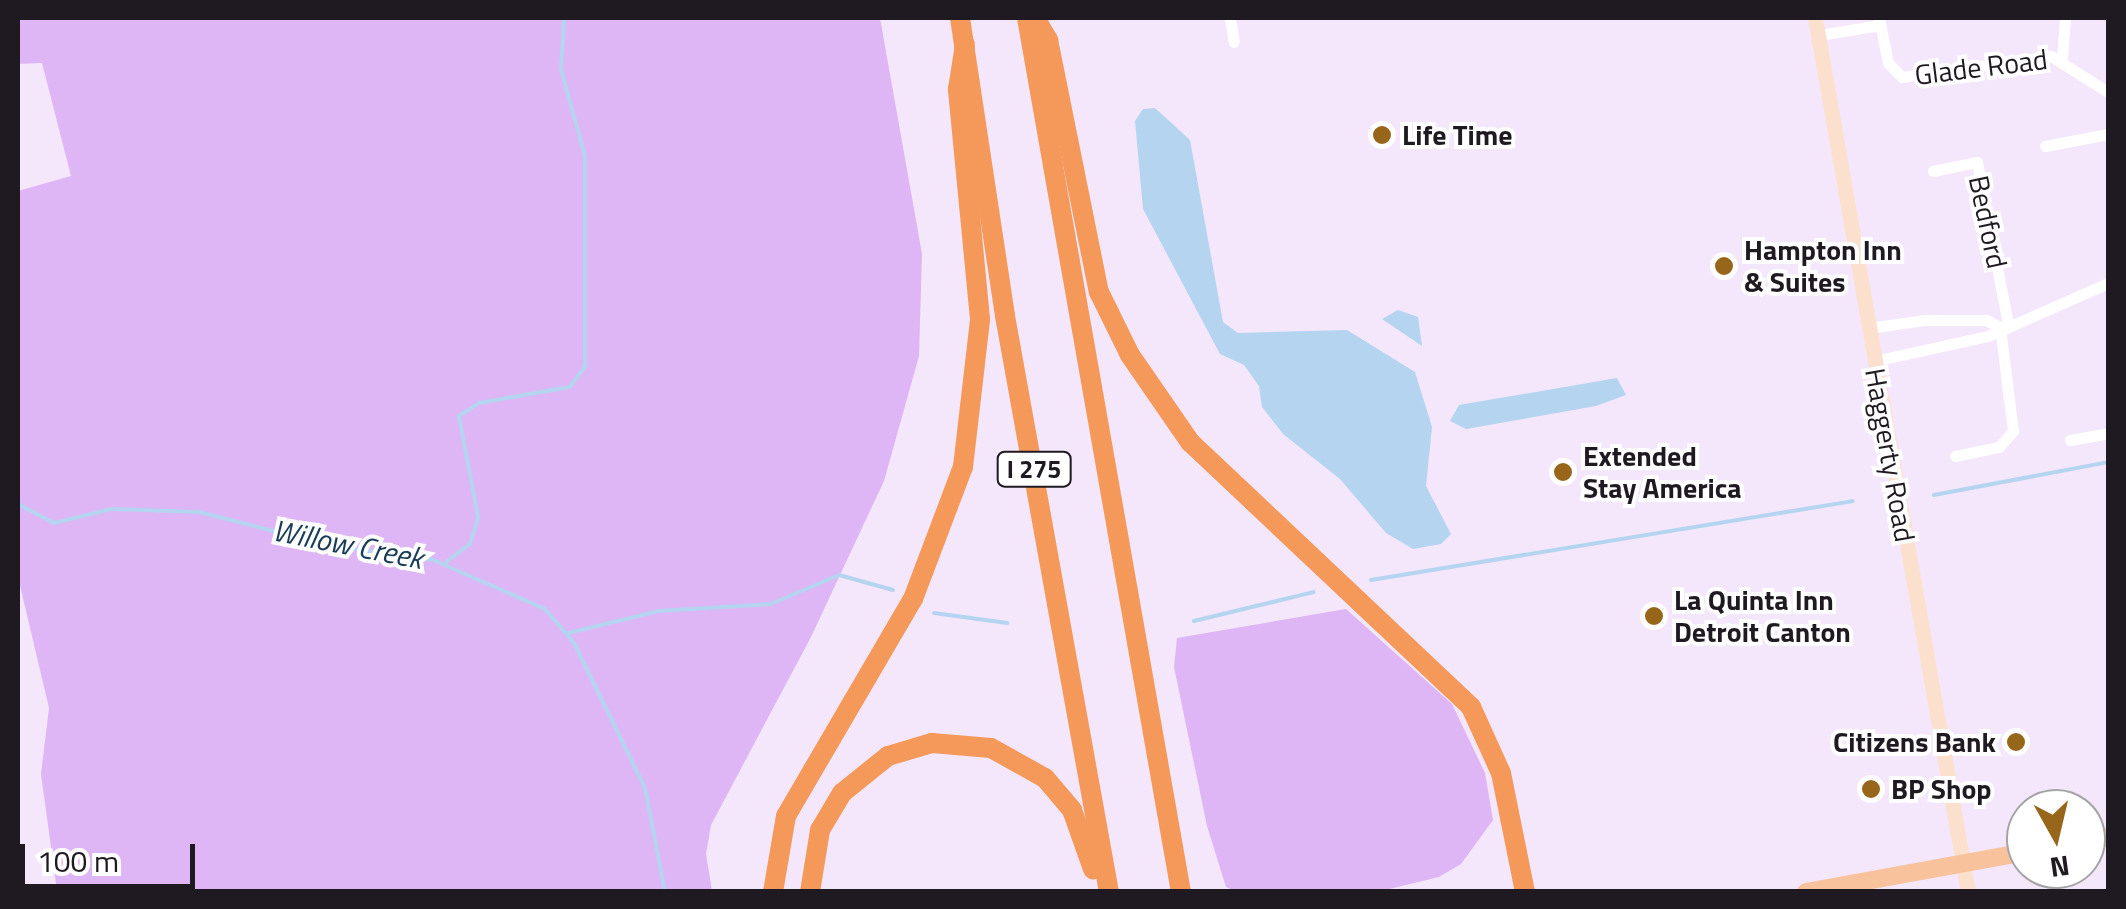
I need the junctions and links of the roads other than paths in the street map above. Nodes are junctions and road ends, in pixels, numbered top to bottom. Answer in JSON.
{"nodes":[{"id":1,"x":960,"y":18,"type":"edge"},
{"id":2,"x":1028,"y":18,"type":"edge"},
{"id":3,"x":1035,"y":18,"type":"edge"},
{"id":4,"x":1230,"y":18,"type":"edge"},
{"id":5,"x":1815,"y":18,"type":"edge"},
{"id":6,"x":2065,"y":18,"type":"edge"},
{"id":7,"x":1879,"y":21,"type":"edge"},
{"id":8,"x":1819,"y":35,"type":"junction"},
{"id":9,"x":1234,"y":42,"type":"dead end"},
{"id":10,"x":965,"y":44,"type":"junction"},
{"id":11,"x":2062,"y":58,"type":"junction"},
{"id":12,"x":2108,"y":92,"type":"edge"},
{"id":13,"x":2108,"y":134,"type":"edge"},
{"id":14,"x":2045,"y":146,"type":"dead end"},
{"id":15,"x":1933,"y":171,"type":"dead end"},
{"id":16,"x":2108,"y":284,"type":"edge"},
{"id":17,"x":2004,"y":325,"type":"junction"},
{"id":18,"x":1868,"y":328,"type":"junction"},
{"id":19,"x":1874,"y":361,"type":"junction"},
{"id":20,"x":2108,"y":433,"type":"edge"},
{"id":21,"x":2070,"y":440,"type":"dead end"},
{"id":22,"x":1956,"y":456,"type":"dead end"},
{"id":23,"x":2006,"y":856,"type":"edge"},
{"id":24,"x":1960,"y":864,"type":"junction"},
{"id":25,"x":773,"y":892,"type":"edge"},
{"id":26,"x":810,"y":892,"type":"edge"},
{"id":27,"x":1098,"y":892,"type":"edge"},
{"id":28,"x":1109,"y":892,"type":"edge"},
{"id":29,"x":1181,"y":892,"type":"edge"},
{"id":30,"x":1525,"y":892,"type":"edge"},
{"id":31,"x":1806,"y":892,"type":"edge"},
{"id":32,"x":1968,"y":892,"type":"edge"}],
"edges":[{"from":1,"to":10,"type":"highway","number":"I 275"},
{"from":2,"to":29,"type":"highway","number":"I 275"},
{"from":3,"to":30,"type":"highway"},
{"from":4,"to":9,"type":"street"},
{"from":5,"to":8,"type":"main road","name":"Haggerty Road"},
{"from":6,"to":11,"type":"street"},
{"from":7,"to":8,"type":"street","name":"Glade Road"},
{"from":7,"to":11,"type":"street","name":"Glade Road"},
{"from":8,"to":18,"type":"main road","name":"Haggerty Road"},
{"from":10,"to":25,"type":"highway"},
{"from":10,"to":28,"type":"highway","number":"I 275"},
{"from":11,"to":12,"type":"street","name":"Glade Road"},
{"from":13,"to":14,"type":"street"},
{"from":15,"to":17,"type":"street","name":"Bedford"},
{"from":16,"to":17,"type":"street"},
{"from":17,"to":18,"type":"street"},
{"from":17,"to":19,"type":"street"},
{"from":17,"to":22,"type":"street","name":"Bedford"},
{"from":18,"to":19,"type":"main road","name":"Haggerty Road"},
{"from":19,"to":24,"type":"main road","name":"Haggerty Road"},
{"from":20,"to":21,"type":"street"},
{"from":23,"to":24,"type":"main road"},
{"from":24,"to":31,"type":"main road"},
{"from":24,"to":32,"type":"main road","name":"Haggerty Road"},
{"from":26,"to":27,"type":"highway"}]}
